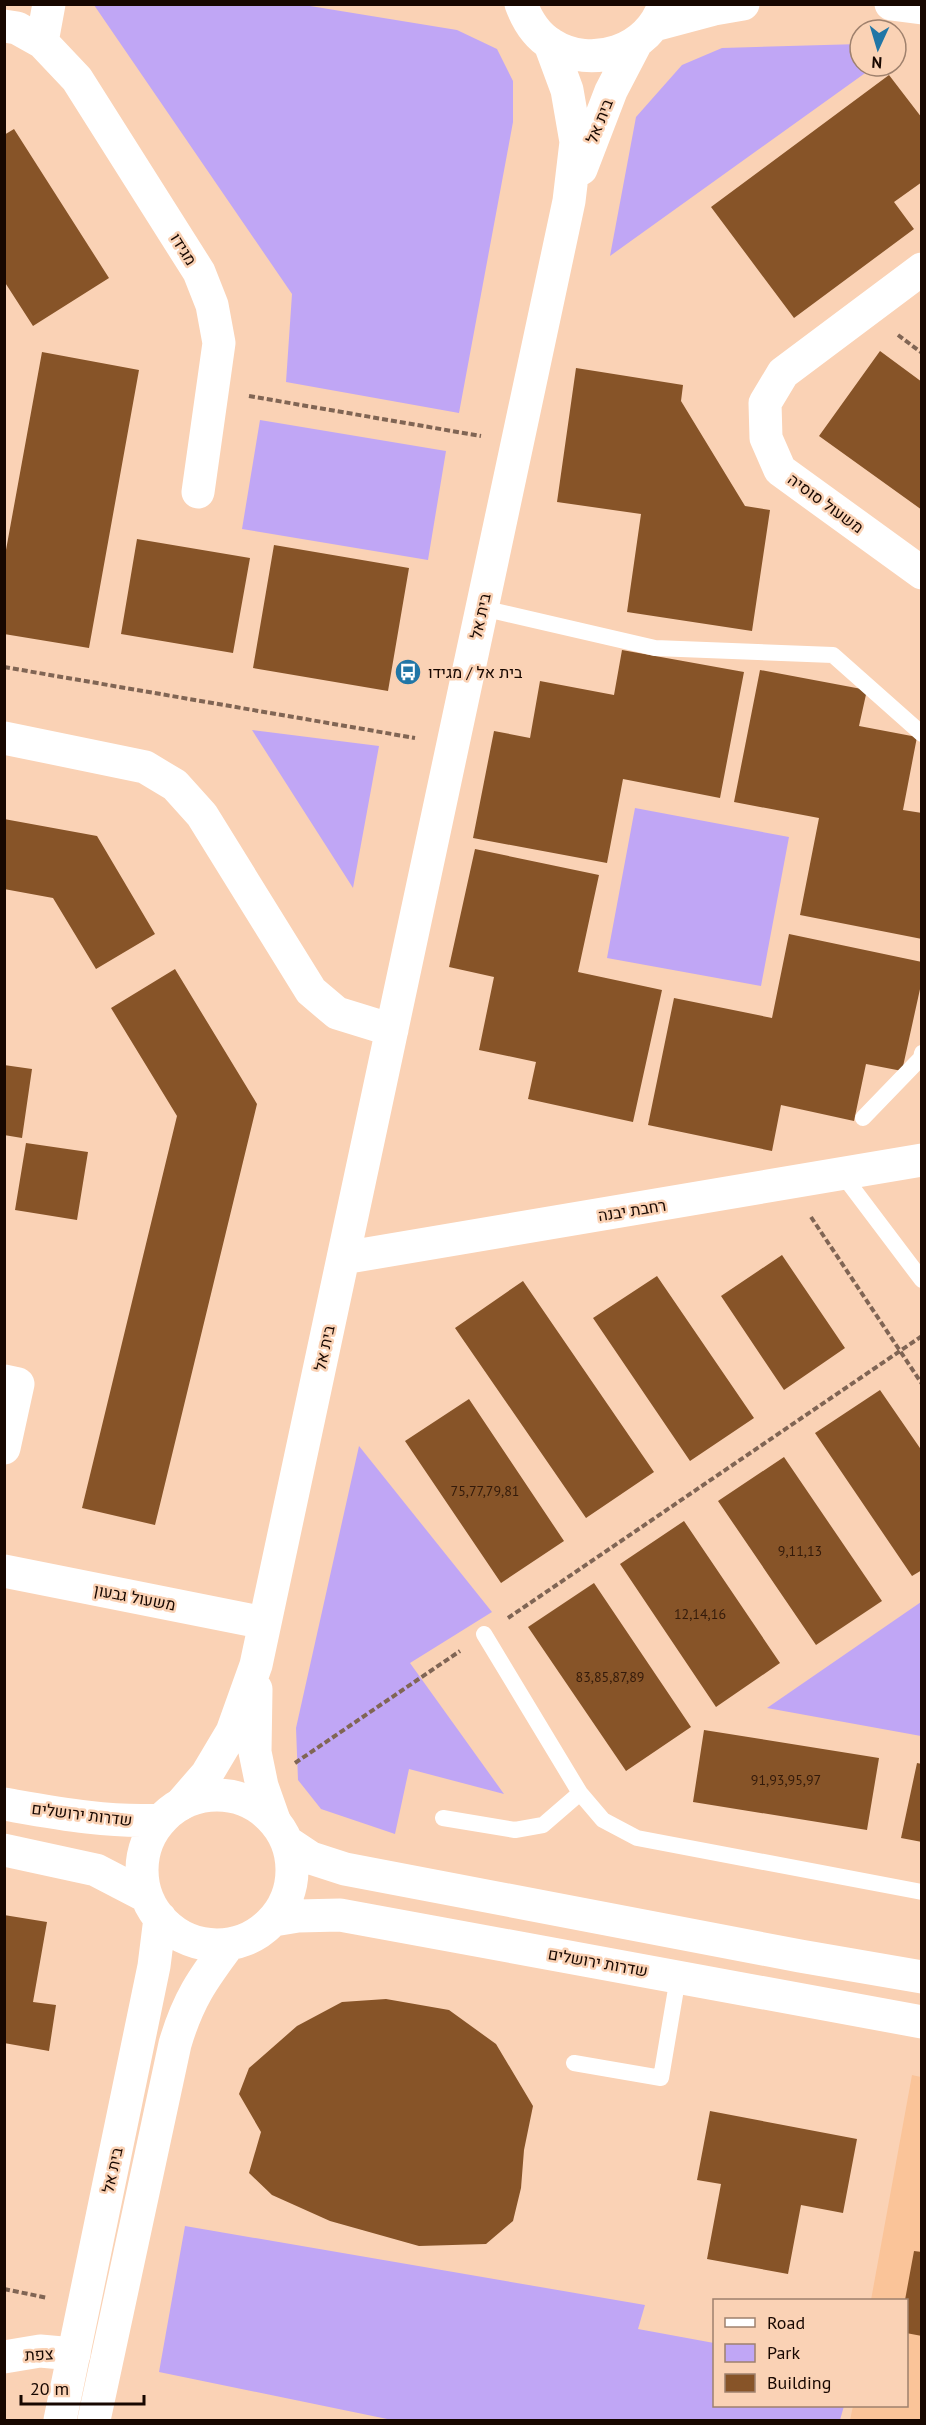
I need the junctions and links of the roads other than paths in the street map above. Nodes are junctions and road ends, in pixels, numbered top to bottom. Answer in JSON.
{"nodes":[{"id":1,"x":49,"y":4,"type":"edge"},
{"id":2,"x":521,"y":4,"type":"edge"},
{"id":3,"x":743,"y":4,"type":"edge"},
{"id":4,"x":891,"y":4,"type":"edge"},
{"id":5,"x":921,"y":8,"type":"edge"},
{"id":6,"x":651,"y":24,"type":"edge"},
{"id":7,"x":4,"y":26,"type":"edge"},
{"id":8,"x":42,"y":42,"type":"junction"},
{"id":9,"x":550,"y":44,"type":"junction"},
{"id":10,"x":569,"y":201,"type":"junction"},
{"id":11,"x":921,"y":269,"type":"edge"},
{"id":12,"x":198,"y":492,"type":"dead end"},
{"id":13,"x":921,"y":573,"type":"edge"},
{"id":14,"x":482,"y":608,"type":"junction"},
{"id":15,"x":921,"y":734,"type":"edge"},
{"id":16,"x":4,"y":738,"type":"edge"},
{"id":17,"x":392,"y":1030,"type":"junction"},
{"id":18,"x":921,"y":1053,"type":"edge"},
{"id":19,"x":863,"y":1118,"type":"dead end"},
{"id":20,"x":921,"y":1160,"type":"edge"},
{"id":21,"x":842,"y":1174,"type":"junction"},
{"id":22,"x":343,"y":1258,"type":"junction"},
{"id":23,"x":921,"y":1280,"type":"edge"},
{"id":24,"x":4,"y":1382,"type":"edge"},
{"id":25,"x":4,"y":1449,"type":"edge"},
{"id":26,"x":4,"y":1571,"type":"edge"},
{"id":27,"x":265,"y":1623,"type":"junction"},
{"id":28,"x":484,"y":1634,"type":"road end"},
{"id":29,"x":256,"y":1665,"type":"junction"},
{"id":30,"x":580,"y":1793,"type":"junction"},
{"id":31,"x":4,"y":1804,"type":"edge"},
{"id":32,"x":171,"y":1812,"type":"junction"},
{"id":33,"x":443,"y":1818,"type":"dead end"},
{"id":34,"x":280,"y":1831,"type":"junction"},
{"id":35,"x":4,"y":1850,"type":"edge"},
{"id":36,"x":921,"y":1892,"type":"edge"},
{"id":37,"x":153,"y":1907,"type":"junction"},
{"id":38,"x":274,"y":1920,"type":"junction"},
{"id":39,"x":229,"y":1944,"type":"junction"},
{"id":40,"x":678,"y":1977,"type":"junction"},
{"id":41,"x":921,"y":1977,"type":"edge"},
{"id":42,"x":921,"y":2022,"type":"edge"},
{"id":43,"x":574,"y":2063,"type":"dead end"},
{"id":44,"x":74,"y":2354,"type":"junction"},
{"id":45,"x":4,"y":2358,"type":"edge"},
{"id":46,"x":60,"y":2421,"type":"edge"},
{"id":47,"x":94,"y":2421,"type":"edge"}],
"edges":[{"from":1,"to":8,"type":"street"},
{"from":2,"to":9,"type":"street"},
{"from":3,"to":6,"type":"street"},
{"from":4,"to":5,"type":"street"},
{"from":6,"to":9,"type":"street"},
{"from":6,"to":10,"type":"street","name":"בית אל"},
{"from":7,"to":8,"type":"street","name":"מגידו"},
{"from":8,"to":12,"type":"street","name":"מגידו"},
{"from":9,"to":10,"type":"street","name":"בית אל"},
{"from":10,"to":14,"type":"street","name":"בית אל"},
{"from":11,"to":13,"type":"street","name":"משעול סוסיה"},
{"from":14,"to":15,"type":"lane"},
{"from":14,"to":17,"type":"street","name":"בית אל"},
{"from":16,"to":17,"type":"street"},
{"from":17,"to":22,"type":"street","name":"בית אל"},
{"from":18,"to":19,"type":"lane"},
{"from":20,"to":21,"type":"street","name":"רחבת יבנה"},
{"from":21,"to":22,"type":"street","name":"רחבת יבנה"},
{"from":21,"to":23,"type":"lane"},
{"from":22,"to":27,"type":"street","name":"בית אל"},
{"from":24,"to":25,"type":"street"},
{"from":26,"to":27,"type":"street","name":"משעול גבעון"},
{"from":27,"to":29,"type":"street","name":"בית אל"},
{"from":28,"to":30,"type":"lane"},
{"from":29,"to":32,"type":"street","name":"בית אל"},
{"from":29,"to":34,"type":"street","name":"בית אל"},
{"from":30,"to":33,"type":"lane"},
{"from":30,"to":36,"type":"lane"},
{"from":31,"to":32,"type":"street","name":"שדרות ירושלים"},
{"from":32,"to":34,"type":"street"},
{"from":32,"to":37,"type":"street"},
{"from":34,"to":38,"type":"street"},
{"from":34,"to":41,"type":"street"},
{"from":35,"to":37,"type":"street"},
{"from":37,"to":39,"type":"street"},
{"from":37,"to":44,"type":"street","name":"בית אל"},
{"from":38,"to":39,"type":"street"},
{"from":38,"to":40,"type":"street","name":"שדרות ירושלים"},
{"from":39,"to":47,"type":"street"},
{"from":40,"to":42,"type":"street","name":"שדרות ירושלים"},
{"from":40,"to":43,"type":"lane"},
{"from":44,"to":45,"type":"street","name":"צפת"},
{"from":44,"to":46,"type":"street","name":"בית אל"}]}
